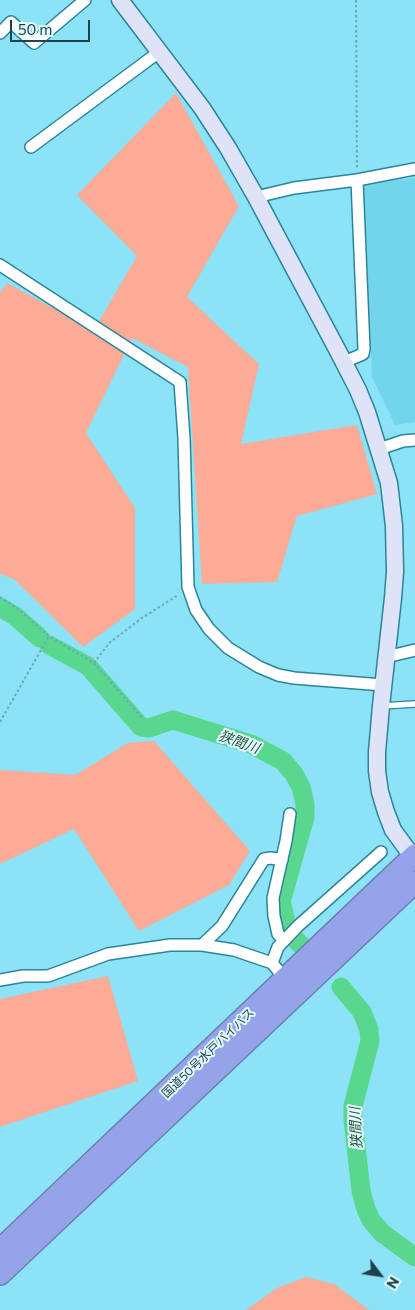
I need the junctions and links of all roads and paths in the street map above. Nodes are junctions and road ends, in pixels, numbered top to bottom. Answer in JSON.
{"nodes":[{"id":1,"x":85,"y":0,"type":"edge"},
{"id":2,"x":120,"y":0,"type":"edge"},
{"id":3,"x":356,"y":0,"type":"edge"},
{"id":4,"x":0,"y":33,"type":"edge"},
{"id":5,"x":159,"y":52,"type":"junction"},
{"id":6,"x":31,"y":147,"type":"dead end"},
{"id":7,"x":415,"y":169,"type":"edge"},
{"id":8,"x":357,"y":180,"type":"junction"},
{"id":9,"x":256,"y":197,"type":"junction"},
{"id":10,"x":0,"y":265,"type":"edge"},
{"id":11,"x":344,"y":362,"type":"junction"},
{"id":12,"x":415,"y":440,"type":"edge"},
{"id":13,"x":379,"y":449,"type":"junction"},
{"id":14,"x":188,"y":587,"type":"junction"},
{"id":15,"x":0,"y":597,"type":"edge"},
{"id":16,"x":49,"y":636,"type":"junction"},
{"id":17,"x":415,"y":650,"type":"edge"},
{"id":18,"x":386,"y":657,"type":"junction"},
{"id":19,"x":94,"y":663,"type":"junction"},
{"id":20,"x":383,"y":685,"type":"junction"},
{"id":21,"x":415,"y":704,"type":"edge"},
{"id":22,"x":381,"y":706,"type":"junction"},
{"id":23,"x":143,"y":719,"type":"dead end"},
{"id":24,"x":0,"y":722,"type":"edge"},
{"id":25,"x":290,"y":814,"type":"dead end"},
{"id":26,"x":381,"y":852,"type":"dead end"},
{"id":27,"x":414,"y":858,"type":"edge"},
{"id":28,"x":282,"y":860,"type":"junction"},
{"id":29,"x":415,"y":882,"type":"edge"},
{"id":30,"x":284,"y":940,"type":"junction"},
{"id":31,"x":202,"y":945,"type":"junction"},
{"id":32,"x":272,"y":963,"type":"junction"},
{"id":33,"x":0,"y":980,"type":"edge"},
{"id":34,"x":286,"y":980,"type":"junction"},
{"id":35,"x":0,"y":1250,"type":"edge"},
{"id":36,"x":0,"y":1274,"type":"edge"}],
"edges":[{"from":1,"to":4,"type":"street"},
{"from":2,"to":5,"type":"street"},
{"from":3,"to":8,"type":"path"},
{"from":5,"to":6,"type":"street"},
{"from":5,"to":9,"type":"street"},
{"from":7,"to":8,"type":"street"},
{"from":8,"to":9,"type":"street"},
{"from":8,"to":11,"type":"street"},
{"from":9,"to":11,"type":"street"},
{"from":10,"to":14,"type":"street"},
{"from":11,"to":13,"type":"street"},
{"from":12,"to":13,"type":"street"},
{"from":13,"to":18,"type":"street"},
{"from":14,"to":19,"type":"path"},
{"from":14,"to":20,"type":"street"},
{"from":15,"to":16,"type":"path"},
{"from":16,"to":19,"type":"path"},
{"from":16,"to":24,"type":"path"},
{"from":17,"to":18,"type":"street"},
{"from":18,"to":20,"type":"street"},
{"from":19,"to":23,"type":"path"},
{"from":20,"to":22,"type":"street"},
{"from":21,"to":22,"type":"lane"},
{"from":22,"to":27,"type":"street"},
{"from":25,"to":28,"type":"street"},
{"from":26,"to":30,"type":"street"},
{"from":27,"to":34,"type":"highway","name":"国道50号水戸バイパス"},
{"from":28,"to":30,"type":"street"},
{"from":28,"to":31,"type":"street"},
{"from":29,"to":36,"type":"highway","name":"国道50号水戸バイパス"},
{"from":30,"to":32,"type":"street"},
{"from":31,"to":32,"type":"street"},
{"from":31,"to":33,"type":"street"},
{"from":32,"to":34,"type":"street"},
{"from":34,"to":35,"type":"highway","name":"国道50号水戸バイパス"}]}
